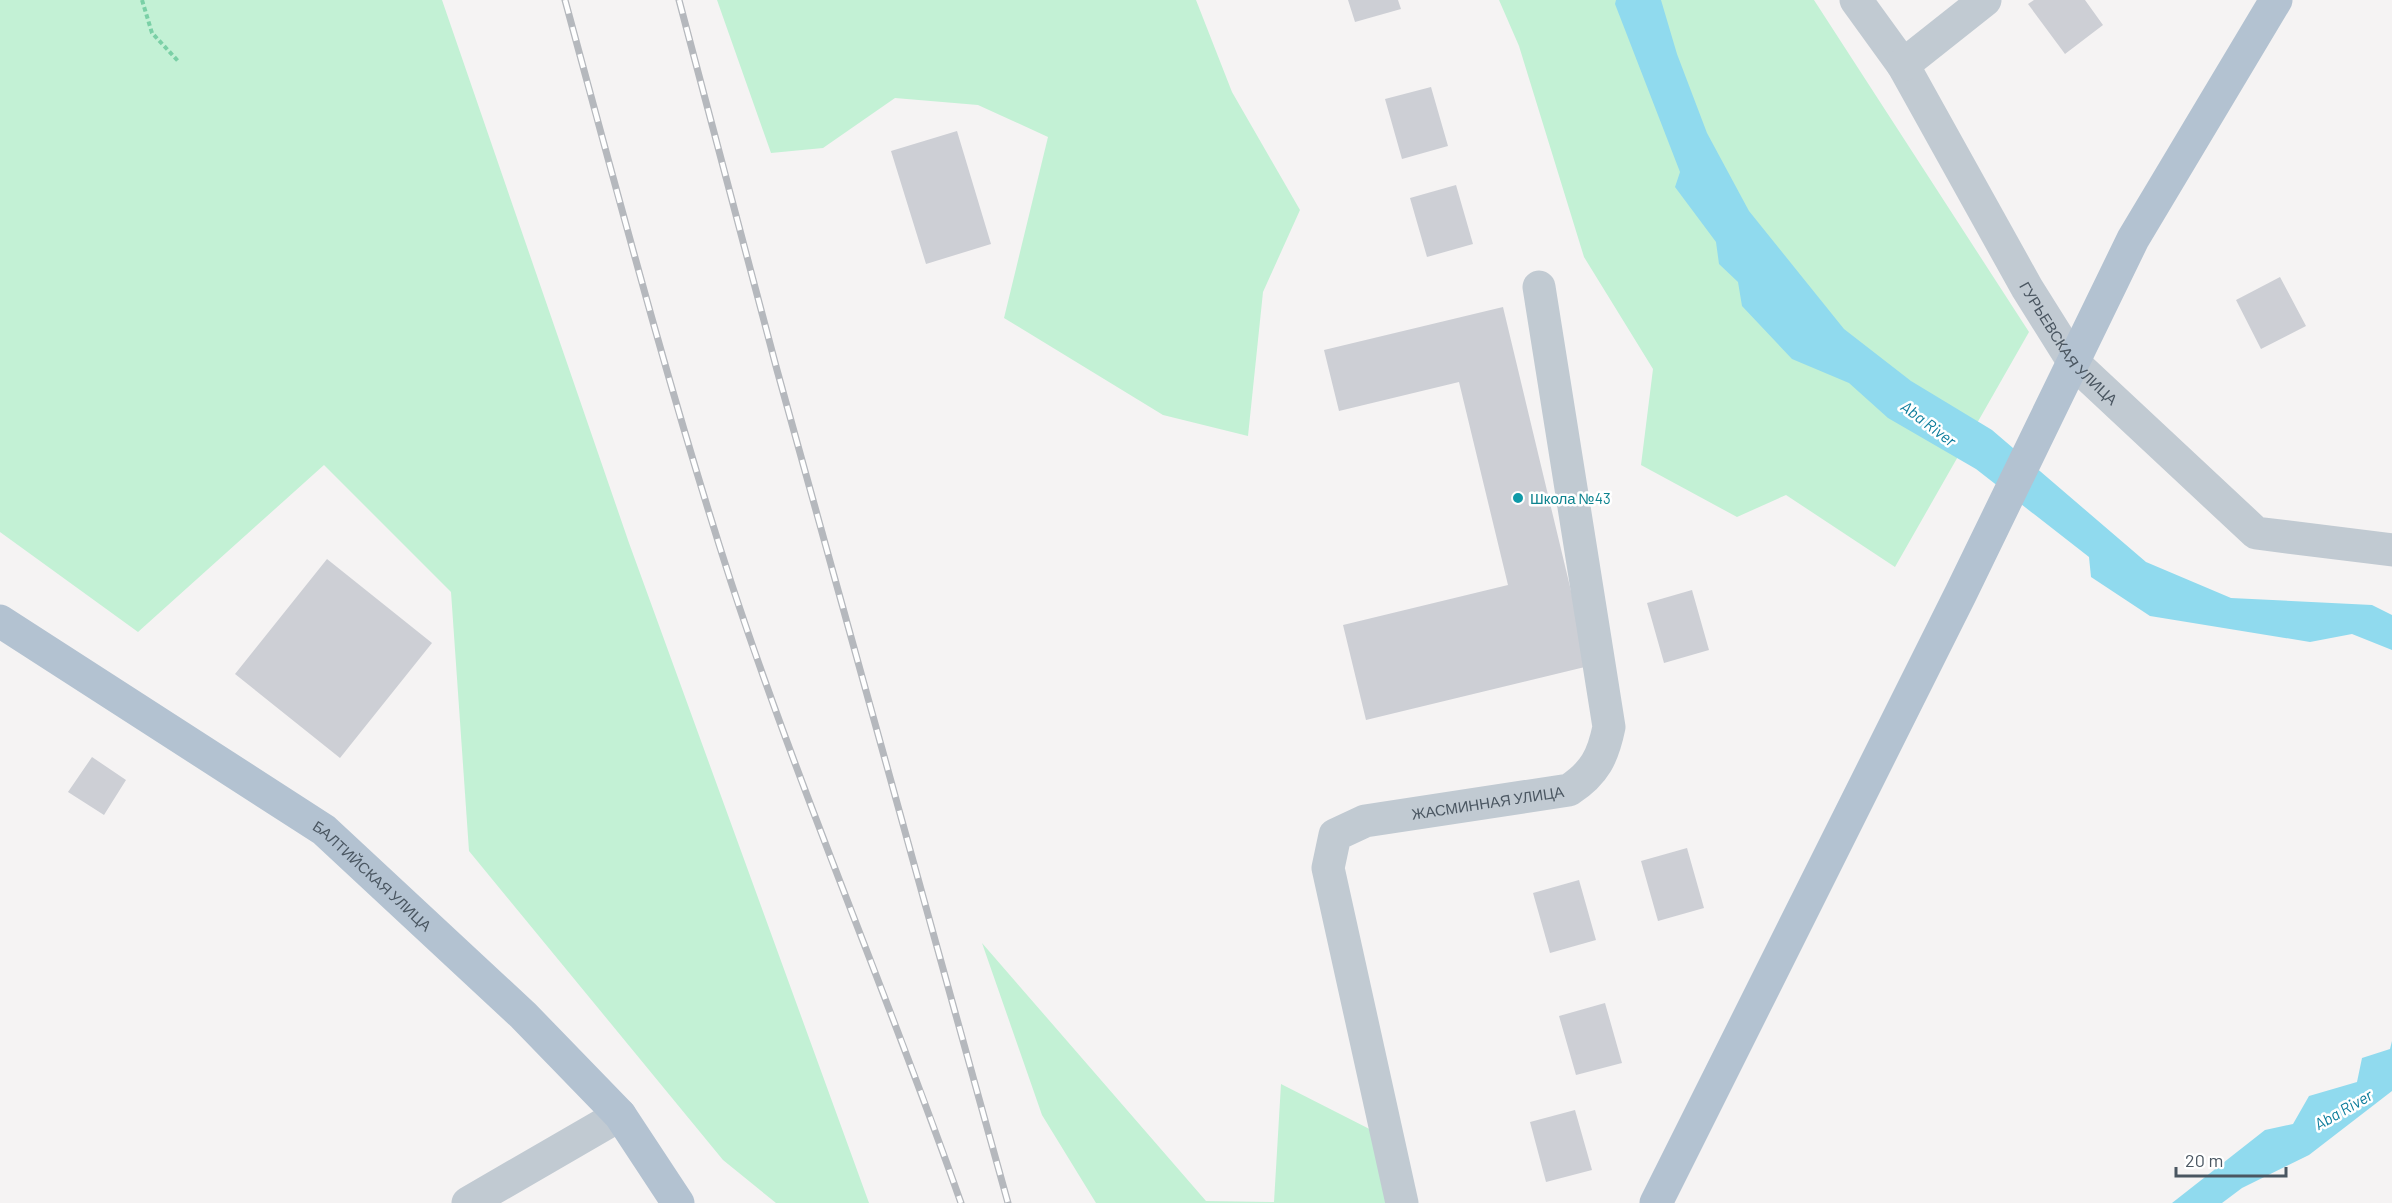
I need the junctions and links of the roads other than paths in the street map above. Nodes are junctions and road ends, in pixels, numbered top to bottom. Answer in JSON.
{"nodes":[{"id":1,"x":1856,"y":0,"type":"edge"},
{"id":2,"x":1985,"y":0,"type":"edge"},
{"id":3,"x":2276,"y":0,"type":"edge"},
{"id":4,"x":1903,"y":65,"type":"junction"},
{"id":5,"x":1539,"y":287,"type":"dead end"},
{"id":6,"x":2074,"y":363,"type":"junction"},
{"id":7,"x":2392,"y":550,"type":"edge"},
{"id":8,"x":0,"y":621,"type":"edge"},
{"id":9,"x":620,"y":1115,"type":"junction"},
{"id":10,"x":468,"y":1203,"type":"edge"},
{"id":11,"x":678,"y":1203,"type":"edge"},
{"id":12,"x":1402,"y":1203,"type":"edge"},
{"id":13,"x":1656,"y":1203,"type":"edge"}],
"edges":[{"from":1,"to":4,"type":"street","name":"ГУРЬЕВСКАЯ УЛИЦА"},
{"from":2,"to":4,"type":"street"},
{"from":3,"to":6,"type":"main road"},
{"from":4,"to":6,"type":"street","name":"ГУРЬЕВСКАЯ УЛИЦА"},
{"from":5,"to":12,"type":"street","name":"ЖАСМИННАЯ УЛИЦА"},
{"from":6,"to":7,"type":"street","name":"ГУРЬЕВСКАЯ УЛИЦА"},
{"from":6,"to":13,"type":"main road"},
{"from":8,"to":9,"type":"main road","name":"БАЛТИЙСКАЯ УЛИЦА"},
{"from":9,"to":10,"type":"street"},
{"from":9,"to":11,"type":"main road","name":"БАЛТИЙСКАЯ УЛИЦА"}]}
